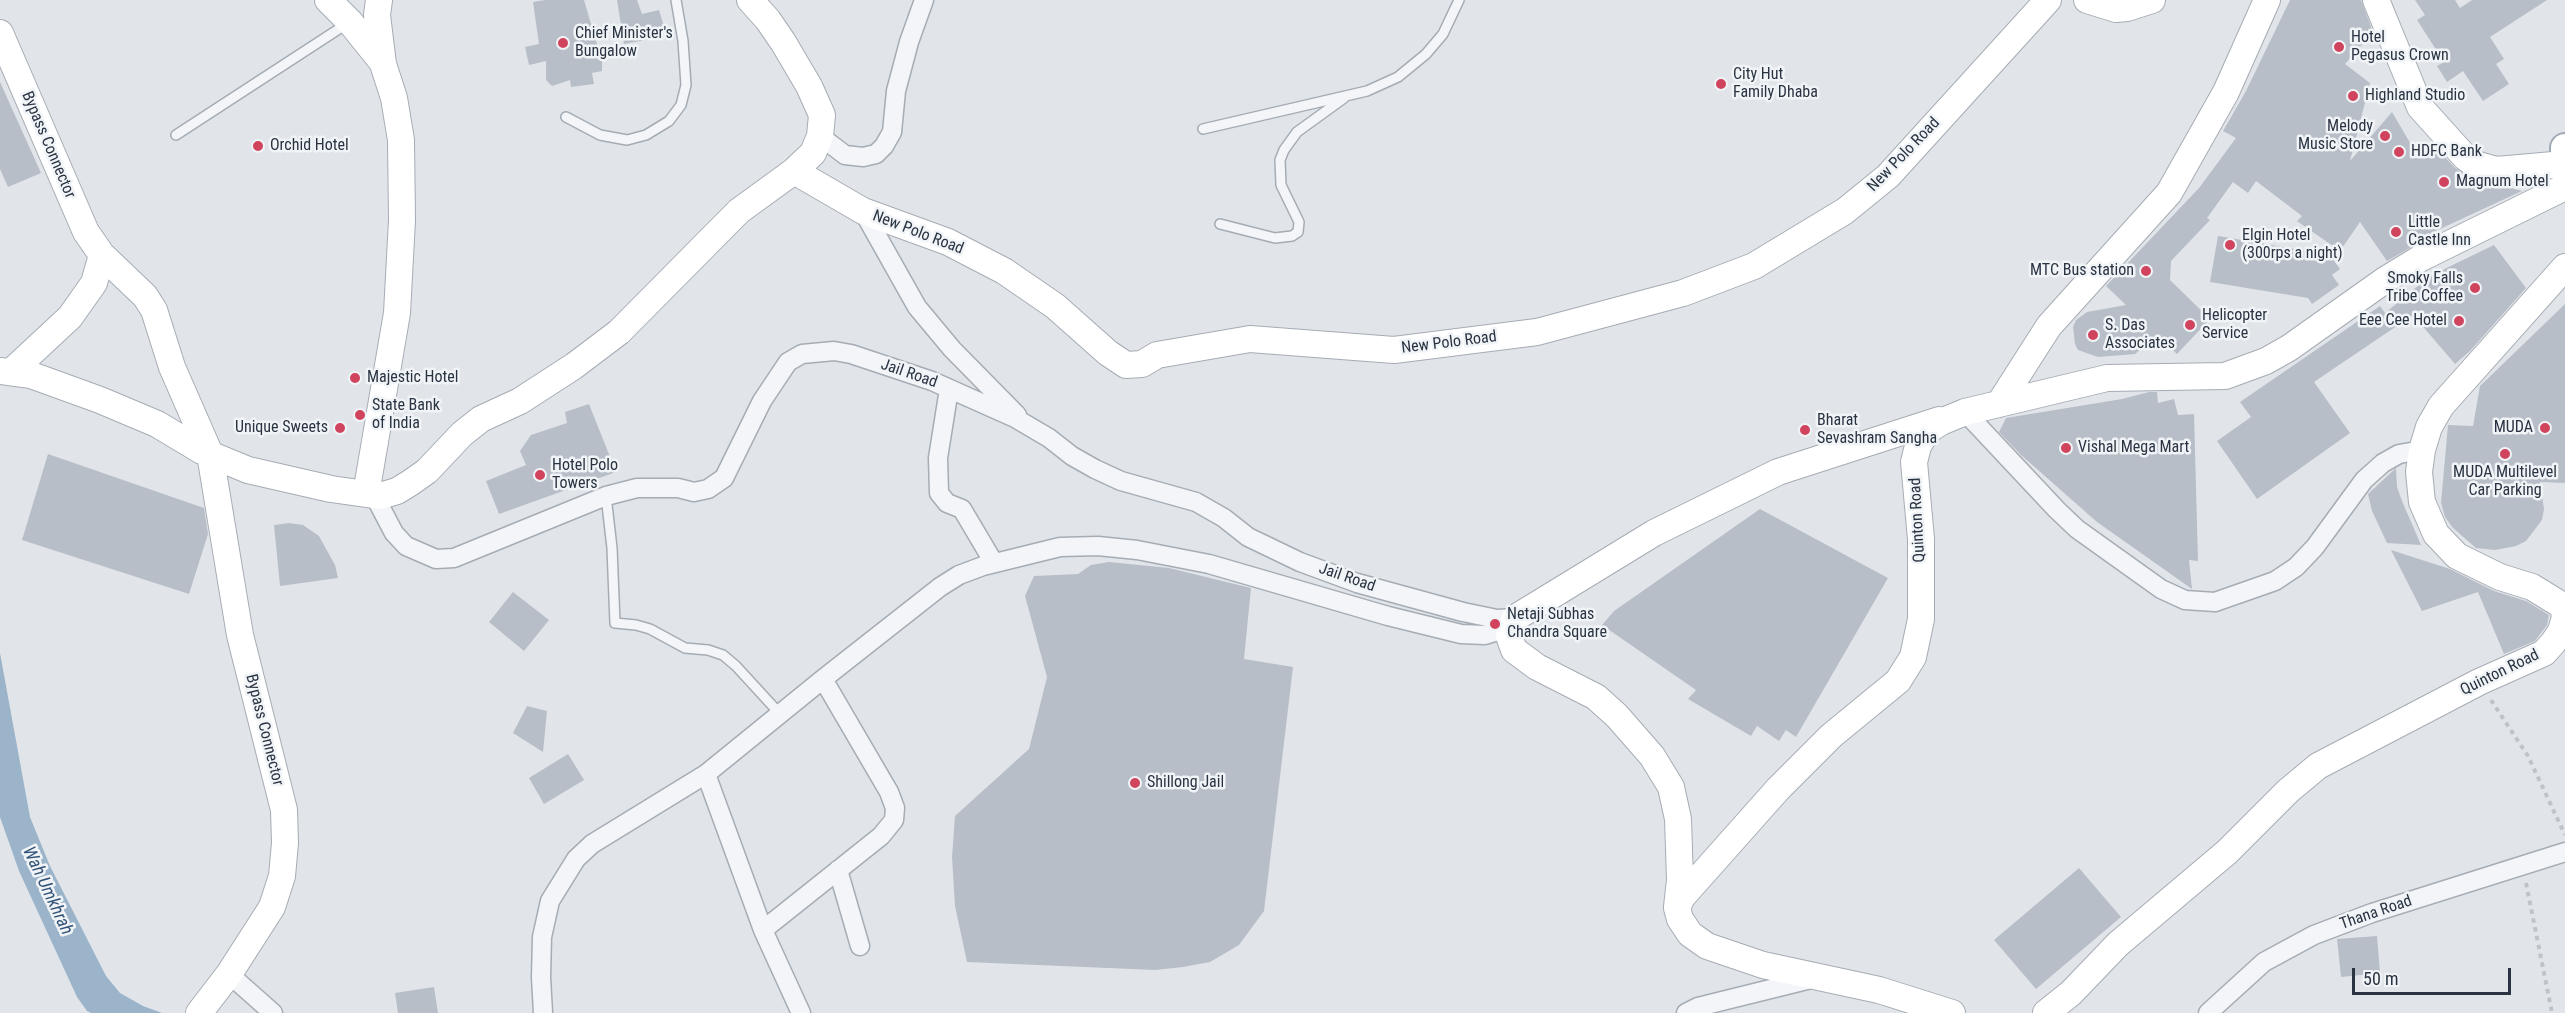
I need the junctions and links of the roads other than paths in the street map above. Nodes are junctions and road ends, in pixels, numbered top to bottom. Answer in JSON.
{"nodes":[{"id":1,"x":328,"y":0,"type":"edge"},
{"id":2,"x":379,"y":0,"type":"edge"},
{"id":3,"x":676,"y":0,"type":"edge"},
{"id":4,"x":750,"y":0,"type":"edge"},
{"id":5,"x":924,"y":0,"type":"edge"},
{"id":6,"x":1459,"y":0,"type":"edge"},
{"id":7,"x":2048,"y":0,"type":"edge"},
{"id":8,"x":2087,"y":0,"type":"edge"},
{"id":9,"x":2152,"y":0,"type":"edge"},
{"id":10,"x":2267,"y":0,"type":"edge"},
{"id":11,"x":2376,"y":0,"type":"edge"},
{"id":12,"x":350,"y":22,"type":"junction"},
{"id":13,"x":0,"y":33,"type":"edge"},
{"id":14,"x":383,"y":64,"type":"junction"},
{"id":15,"x":1349,"y":95,"type":"junction"},
{"id":16,"x":566,"y":117,"type":"dead end"},
{"id":17,"x":1203,"y":129,"type":"dead end"},
{"id":18,"x":176,"y":135,"type":"dead end"},
{"id":19,"x":820,"y":136,"type":"junction"},
{"id":20,"x":2565,"y":164,"type":"edge"},
{"id":21,"x":794,"y":171,"type":"junction"},
{"id":22,"x":2565,"y":187,"type":"edge"},
{"id":23,"x":862,"y":211,"type":"junction"},
{"id":24,"x":1220,"y":224,"type":"dead end"},
{"id":25,"x":102,"y":255,"type":"junction"},
{"id":26,"x":2565,"y":267,"type":"edge"},
{"id":27,"x":6,"y":371,"type":"edge"},
{"id":28,"x":950,"y":389,"type":"junction"},
{"id":29,"x":1999,"y":404,"type":"junction"},
{"id":30,"x":1962,"y":413,"type":"junction"},
{"id":31,"x":1027,"y":425,"type":"junction"},
{"id":32,"x":2422,"y":450,"type":"junction"},
{"id":33,"x":210,"y":454,"type":"junction"},
{"id":34,"x":370,"y":495,"type":"junction"},
{"id":35,"x":606,"y":496,"type":"junction"},
{"id":36,"x":994,"y":563,"type":"junction"},
{"id":37,"x":1514,"y":621,"type":"junction"},
{"id":38,"x":823,"y":679,"type":"junction"},
{"id":39,"x":780,"y":714,"type":"junction"},
{"id":40,"x":706,"y":774,"type":"junction"},
{"id":41,"x":2565,"y":852,"type":"edge"},
{"id":42,"x":838,"y":870,"type":"junction"},
{"id":43,"x":1677,"y":908,"type":"junction"},
{"id":44,"x":763,"y":930,"type":"junction"},
{"id":45,"x":860,"y":946,"type":"dead end"},
{"id":46,"x":1820,"y":977,"type":"junction"},
{"id":47,"x":223,"y":982,"type":"junction"},
{"id":48,"x":199,"y":1013,"type":"edge"},
{"id":49,"x":273,"y":1013,"type":"edge"},
{"id":50,"x":543,"y":1013,"type":"edge"},
{"id":51,"x":801,"y":1013,"type":"edge"},
{"id":52,"x":1686,"y":1013,"type":"edge"},
{"id":53,"x":1952,"y":1013,"type":"edge"},
{"id":54,"x":2046,"y":1013,"type":"edge"},
{"id":55,"x":2208,"y":1013,"type":"edge"}],
"edges":[{"from":1,"to":12,"type":"street"},
{"from":2,"to":14,"type":"street"},
{"from":3,"to":16,"type":"lane"},
{"from":4,"to":19,"type":"street"},
{"from":5,"to":19,"type":"street"},
{"from":6,"to":15,"type":"lane"},
{"from":7,"to":23,"type":"street","name":"New Polo Road"},
{"from":8,"to":9,"type":"street"},
{"from":10,"to":29,"type":"street"},
{"from":11,"to":20,"type":"street"},
{"from":12,"to":14,"type":"street"},
{"from":12,"to":18,"type":"lane"},
{"from":13,"to":25,"type":"street","name":"Bypass Connector"},
{"from":14,"to":34,"type":"street"},
{"from":15,"to":17,"type":"lane"},
{"from":15,"to":24,"type":"lane"},
{"from":19,"to":21,"type":"street"},
{"from":21,"to":23,"type":"street","name":"New Polo Road"},
{"from":21,"to":34,"type":"street"},
{"from":22,"to":29,"type":"street","name":"Quinton Road"},
{"from":23,"to":31,"type":"street"},
{"from":25,"to":27,"type":"street"},
{"from":25,"to":33,"type":"street","name":"Bypass Connector"},
{"from":26,"to":32,"type":"street","name":"Quinton Road"},
{"from":27,"to":33,"type":"street"},
{"from":28,"to":31,"type":"street","name":"Jail Road"},
{"from":28,"to":35,"type":"street","name":"Jail Road"},
{"from":28,"to":36,"type":"street"},
{"from":29,"to":30,"type":"street","name":"Quinton Road"},
{"from":30,"to":32,"type":"street"},
{"from":30,"to":37,"type":"street"},
{"from":30,"to":43,"type":"street","name":"Quinton Road"},
{"from":31,"to":37,"type":"street","name":"Jail Road"},
{"from":32,"to":54,"type":"street","name":"Quinton Road"},
{"from":33,"to":34,"type":"street"},
{"from":33,"to":47,"type":"street","name":"Bypass Connector"},
{"from":34,"to":35,"type":"street","name":"Jail Road"},
{"from":35,"to":39,"type":"lane"},
{"from":36,"to":37,"type":"street"},
{"from":36,"to":38,"type":"street"},
{"from":37,"to":43,"type":"street"},
{"from":38,"to":39,"type":"street"},
{"from":38,"to":42,"type":"street"},
{"from":39,"to":40,"type":"street"},
{"from":40,"to":44,"type":"street"},
{"from":40,"to":50,"type":"street"},
{"from":41,"to":55,"type":"street","name":"Thana Road"},
{"from":42,"to":44,"type":"street"},
{"from":42,"to":45,"type":"street"},
{"from":43,"to":46,"type":"street"},
{"from":44,"to":51,"type":"street"},
{"from":46,"to":52,"type":"street"},
{"from":46,"to":53,"type":"street"},
{"from":47,"to":48,"type":"street","name":"Bypass Connector"},
{"from":47,"to":49,"type":"street"}]}
